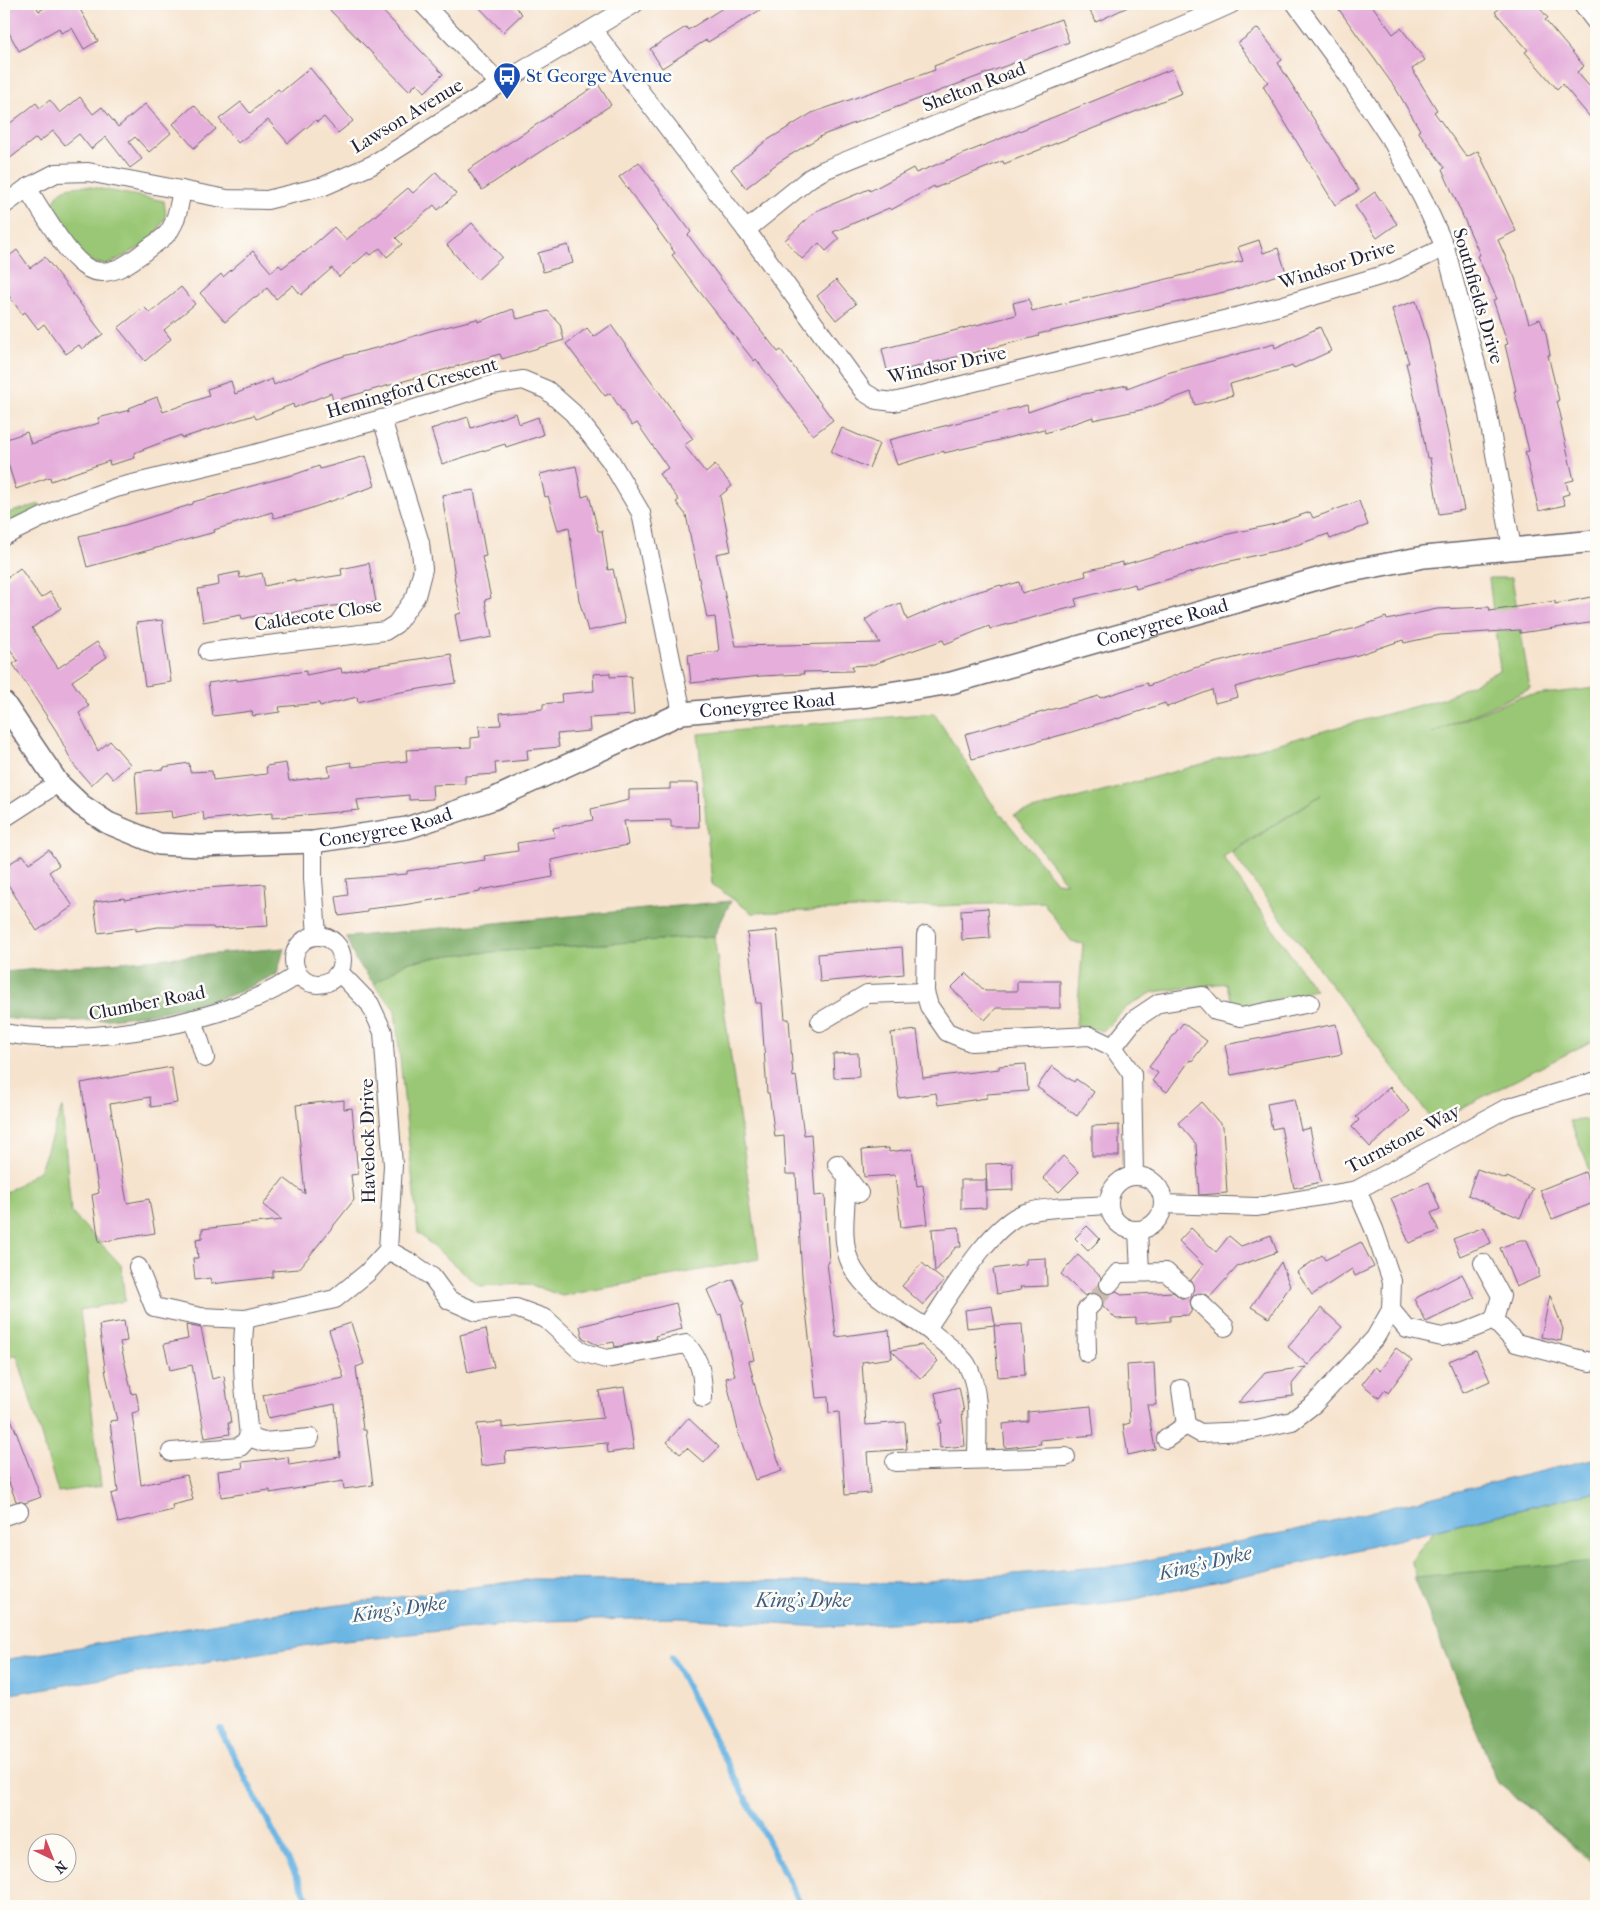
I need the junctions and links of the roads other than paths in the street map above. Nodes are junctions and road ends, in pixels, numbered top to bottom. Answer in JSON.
{"nodes":[{"id":1,"x":423,"y":4,"type":"edge"},
{"id":2,"x":634,"y":4,"type":"edge"},
{"id":3,"x":1231,"y":4,"type":"edge"},
{"id":4,"x":1296,"y":4,"type":"edge"},
{"id":5,"x":1582,"y":4,"type":"edge"},
{"id":6,"x":1596,"y":22,"type":"edge"},
{"id":7,"x":593,"y":30,"type":"junction"},
{"id":8,"x":500,"y":84,"type":"junction"},
{"id":9,"x":27,"y":188,"type":"junction"},
{"id":10,"x":182,"y":190,"type":"junction"},
{"id":11,"x":4,"y":205,"type":"edge"},
{"id":12,"x":746,"y":230,"type":"junction"},
{"id":13,"x":1445,"y":247,"type":"junction"},
{"id":14,"x":382,"y":419,"type":"junction"},
{"id":15,"x":4,"y":536,"type":"edge"},
{"id":16,"x":1596,"y":541,"type":"edge"},
{"id":17,"x":1512,"y":548,"type":"junction"},
{"id":18,"x":208,"y":652,"type":"dead end"},
{"id":19,"x":4,"y":703,"type":"edge"},
{"id":20,"x":682,"y":713,"type":"junction"},
{"id":21,"x":58,"y":783,"type":"junction"},
{"id":22,"x":4,"y":818,"type":"edge"},
{"id":23,"x":313,"y":842,"type":"junction"},
{"id":24,"x":926,"y":935,"type":"dead end"},
{"id":25,"x":317,"y":936,"type":"junction"},
{"id":26,"x":339,"y":972,"type":"junction"},
{"id":27,"x":298,"y":974,"type":"junction"},
{"id":28,"x":925,"y":992,"type":"junction"},
{"id":29,"x":1310,"y":1003,"type":"dead end"},
{"id":30,"x":193,"y":1019,"type":"junction"},
{"id":31,"x":820,"y":1022,"type":"dead end"},
{"id":32,"x":4,"y":1033,"type":"edge"},
{"id":33,"x":1112,"y":1047,"type":"junction"},
{"id":34,"x":205,"y":1058,"type":"dead end"},
{"id":35,"x":1596,"y":1081,"type":"edge"},
{"id":36,"x":1134,"y":1175,"type":"junction"},
{"id":37,"x":1357,"y":1190,"type":"junction"},
{"id":38,"x":859,"y":1193,"type":"dead end"},
{"id":39,"x":1164,"y":1204,"type":"junction"},
{"id":40,"x":1109,"y":1205,"type":"junction"},
{"id":41,"x":1138,"y":1230,"type":"junction"},
{"id":42,"x":388,"y":1250,"type":"junction"},
{"id":43,"x":1483,"y":1263,"type":"dead end"},
{"id":44,"x":138,"y":1267,"type":"dead end"},
{"id":45,"x":1140,"y":1272,"type":"junction"},
{"id":46,"x":1109,"y":1284,"type":"tunnel mouth"},
{"id":47,"x":1184,"y":1288,"type":"dead end"},
{"id":48,"x":1200,"y":1302,"type":"dead end"},
{"id":49,"x":1093,"y":1303,"type":"tunnel mouth"},
{"id":50,"x":1391,"y":1310,"type":"junction"},
{"id":51,"x":245,"y":1319,"type":"junction"},
{"id":52,"x":1494,"y":1320,"type":"junction"},
{"id":53,"x":1225,"y":1327,"type":"dead end"},
{"id":54,"x":927,"y":1328,"type":"junction"},
{"id":55,"x":1087,"y":1353,"type":"dead end"},
{"id":56,"x":1596,"y":1360,"type":"edge"},
{"id":57,"x":1181,"y":1389,"type":"dead end"},
{"id":58,"x":702,"y":1398,"type":"dead end"},
{"id":59,"x":1186,"y":1424,"type":"junction"},
{"id":60,"x":249,"y":1437,"type":"junction"},
{"id":61,"x":310,"y":1438,"type":"dead end"},
{"id":62,"x":1166,"y":1440,"type":"dead end"},
{"id":63,"x":171,"y":1452,"type":"dead end"},
{"id":64,"x":1066,"y":1457,"type":"dead end"},
{"id":65,"x":977,"y":1458,"type":"junction"},
{"id":66,"x":895,"y":1462,"type":"dead end"}],
"edges":[{"from":1,"to":8,"type":"street"},
{"from":2,"to":7,"type":"street","name":"Lawson Avenue"},
{"from":3,"to":12,"type":"street","name":"Shelton Road"},
{"from":4,"to":13,"type":"street","name":"Southfields Drive"},
{"from":5,"to":6,"type":"street"},
{"from":7,"to":8,"type":"street","name":"Lawson Avenue"},
{"from":7,"to":12,"type":"street","name":"Windsor Drive"},
{"from":8,"to":10,"type":"street","name":"Lawson Avenue"},
{"from":9,"to":10,"type":"street","name":"Lawson Avenue"},
{"from":9,"to":10,"type":"street"},
{"from":9,"to":11,"type":"street","name":"Lawson Avenue"},
{"from":12,"to":13,"type":"street","name":"Windsor Drive"},
{"from":13,"to":17,"type":"street","name":"Southfields Drive"},
{"from":14,"to":15,"type":"street","name":"Hemingford Crescent"},
{"from":14,"to":18,"type":"street","name":"Caldecote Close"},
{"from":14,"to":20,"type":"street","name":"Hemingford Crescent"},
{"from":16,"to":17,"type":"street","name":"Coneygree Road"},
{"from":17,"to":20,"type":"street","name":"Coneygree Road"},
{"from":19,"to":21,"type":"street","name":"Coneygree Road"},
{"from":20,"to":23,"type":"street","name":"Coneygree Road"},
{"from":21,"to":22,"type":"street"},
{"from":21,"to":23,"type":"street","name":"Coneygree Road"},
{"from":23,"to":25,"type":"street"},
{"from":24,"to":28,"type":"street"},
{"from":25,"to":26,"type":"street"},
{"from":25,"to":27,"type":"street"},
{"from":26,"to":27,"type":"street"},
{"from":26,"to":42,"type":"street","name":"Havelock Drive"},
{"from":27,"to":30,"type":"street","name":"Clumber Road"},
{"from":28,"to":31,"type":"street"},
{"from":28,"to":33,"type":"street"},
{"from":29,"to":33,"type":"street"},
{"from":30,"to":32,"type":"street","name":"Clumber Road"},
{"from":30,"to":34,"type":"street"},
{"from":33,"to":36,"type":"street"},
{"from":35,"to":37,"type":"street","name":"Turnstone Way"},
{"from":36,"to":39,"type":"street"},
{"from":36,"to":40,"type":"street"},
{"from":37,"to":39,"type":"street","name":"Turnstone Way"},
{"from":37,"to":50,"type":"street"},
{"from":38,"to":54,"type":"street"},
{"from":39,"to":41,"type":"street"},
{"from":40,"to":41,"type":"street"},
{"from":40,"to":54,"type":"street"},
{"from":41,"to":45,"type":"street"},
{"from":42,"to":51,"type":"street"},
{"from":42,"to":58,"type":"street"},
{"from":43,"to":52,"type":"street"},
{"from":44,"to":51,"type":"street"},
{"from":45,"to":46,"type":"street"},
{"from":45,"to":47,"type":"street"},
{"from":48,"to":53,"type":"street"},
{"from":49,"to":55,"type":"street"},
{"from":50,"to":52,"type":"street"},
{"from":50,"to":59,"type":"street"},
{"from":51,"to":60,"type":"street"},
{"from":52,"to":56,"type":"street"},
{"from":54,"to":65,"type":"street"},
{"from":57,"to":59,"type":"street"},
{"from":59,"to":62,"type":"street"},
{"from":60,"to":61,"type":"street"},
{"from":60,"to":63,"type":"street"},
{"from":64,"to":65,"type":"street"},
{"from":65,"to":66,"type":"street"}]}
